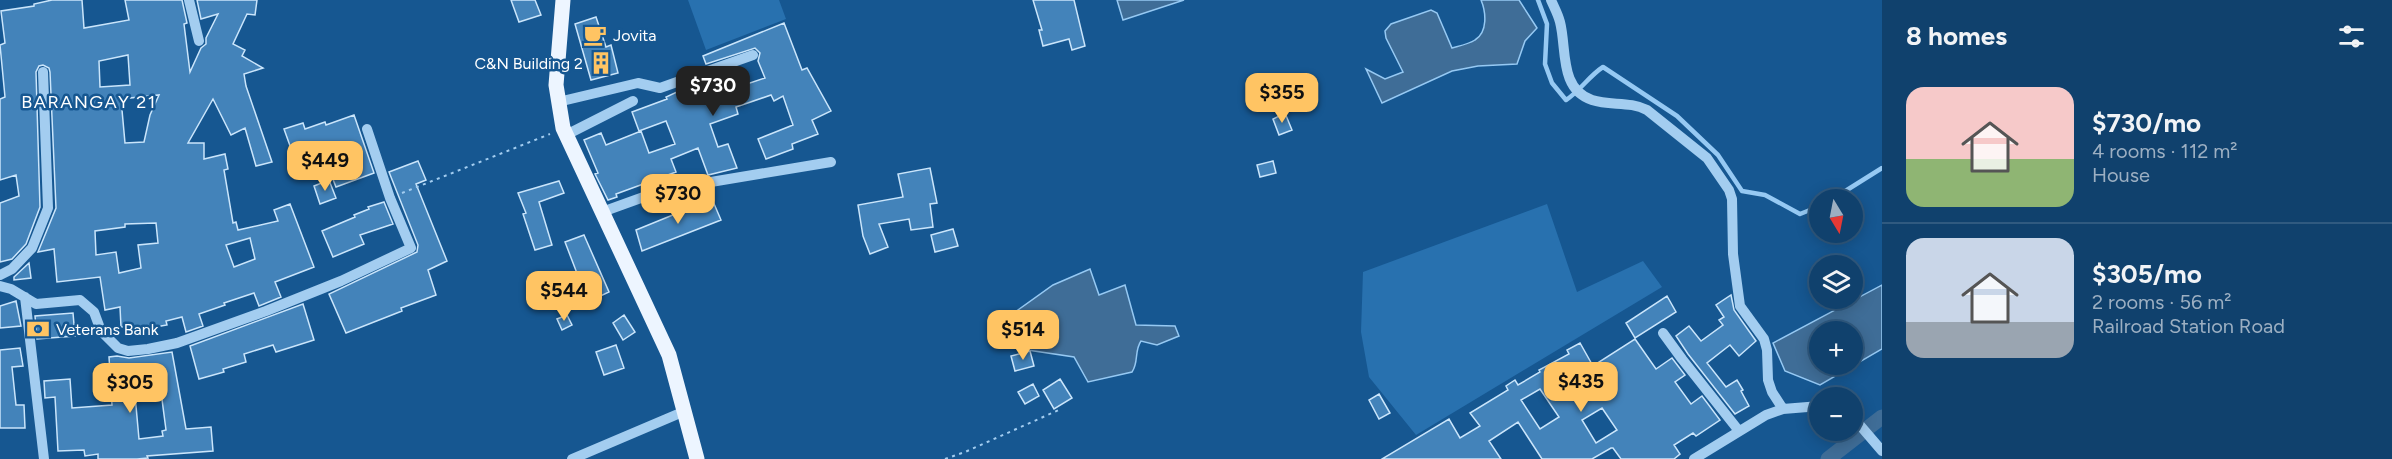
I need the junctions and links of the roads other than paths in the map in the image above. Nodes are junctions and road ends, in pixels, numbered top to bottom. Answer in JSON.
{"nodes":[{"id":1,"x":189,"y":0,"type":"edge"},
{"id":2,"x":563,"y":0,"type":"edge"},
{"id":3,"x":1551,"y":0,"type":"edge"},
{"id":4,"x":199,"y":41,"type":"dead end"},
{"id":5,"x":753,"y":55,"type":"dead end"},
{"id":6,"x":43,"y":72,"type":"dead end"},
{"id":7,"x":633,"y":101,"type":"dead end"},
{"id":8,"x":558,"y":102,"type":"junction"},
{"id":9,"x":367,"y":129,"type":"dead end"},
{"id":10,"x":565,"y":131,"type":"junction"},
{"id":11,"x":831,"y":162,"type":"dead end"},
{"id":12,"x":602,"y":212,"type":"junction"},
{"id":13,"x":0,"y":275,"type":"edge"},
{"id":14,"x":0,"y":286,"type":"edge"},
{"id":15,"x":25,"y":297,"type":"junction"},
{"id":16,"x":1663,"y":333,"type":"dead end"},
{"id":17,"x":1809,"y":407,"type":"edge"},
{"id":18,"x":1783,"y":409,"type":"junction"},
{"id":19,"x":685,"y":411,"type":"junction"},
{"id":20,"x":1863,"y":429,"type":"edge"},
{"id":21,"x":1739,"y":431,"type":"junction"},
{"id":22,"x":1882,"y":451,"type":"edge"},
{"id":23,"x":44,"y":459,"type":"edge"},
{"id":24,"x":572,"y":459,"type":"edge"},
{"id":25,"x":697,"y":459,"type":"edge"},
{"id":26,"x":1694,"y":459,"type":"edge"}],
"edges":[{"from":1,"to":4,"type":"street"},
{"from":2,"to":8,"type":"main road"},
{"from":3,"to":18,"type":"street"},
{"from":5,"to":8,"type":"street"},
{"from":6,"to":13,"type":"street"},
{"from":7,"to":10,"type":"street"},
{"from":8,"to":10,"type":"main road"},
{"from":9,"to":15,"type":"street"},
{"from":10,"to":12,"type":"main road"},
{"from":11,"to":12,"type":"street"},
{"from":12,"to":19,"type":"main road"},
{"from":14,"to":15,"type":"street"},
{"from":15,"to":23,"type":"street"},
{"from":16,"to":21,"type":"street"},
{"from":17,"to":18,"type":"street"},
{"from":18,"to":21,"type":"street"},
{"from":19,"to":24,"type":"street"},
{"from":19,"to":25,"type":"main road"},
{"from":20,"to":22,"type":"street"},
{"from":21,"to":26,"type":"street"}]}
